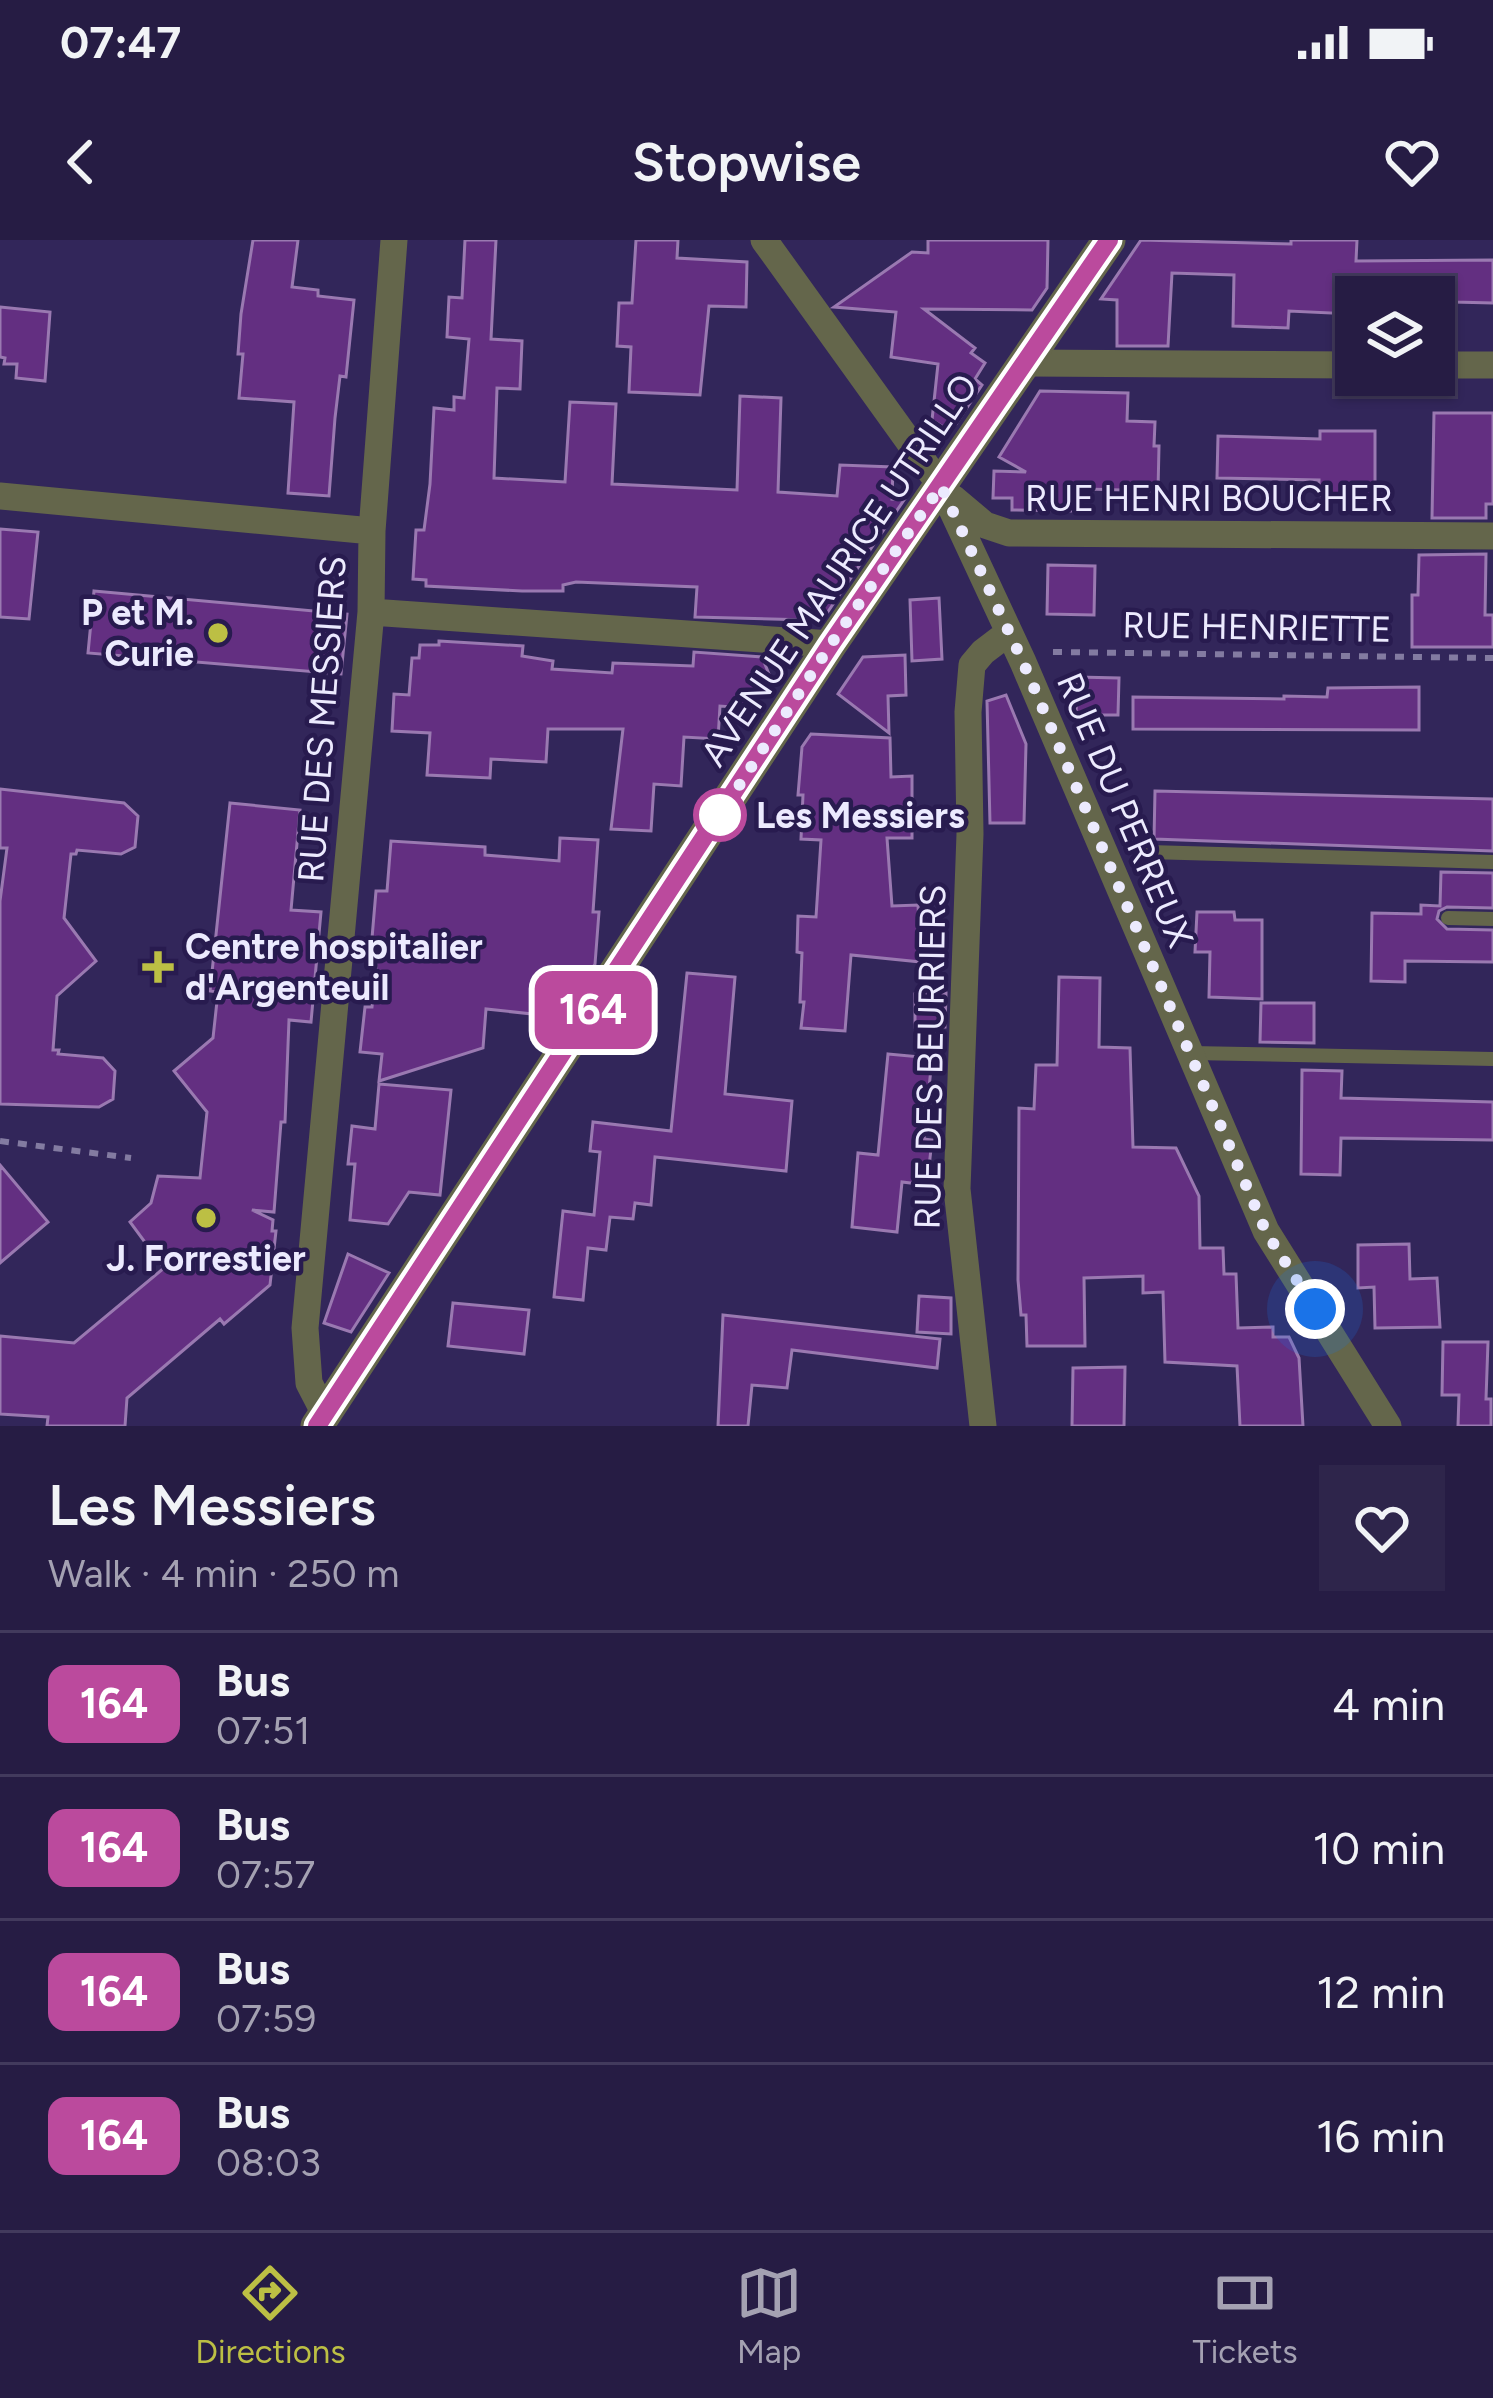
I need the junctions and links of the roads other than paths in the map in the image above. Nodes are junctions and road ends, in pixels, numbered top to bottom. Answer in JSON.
{"nodes":[{"id":1,"x":394,"y":240,"type":"edge"},
{"id":2,"x":764,"y":240,"type":"edge"},
{"id":3,"x":1109,"y":240,"type":"edge"},
{"id":4,"x":1028,"y":363,"type":"junction"},
{"id":5,"x":1335,"y":364,"type":"edge"},
{"id":6,"x":1455,"y":365,"type":"edge"},
{"id":7,"x":1493,"y":365,"type":"edge"},
{"id":8,"x":941,"y":486,"type":"junction"},
{"id":9,"x":0,"y":496,"type":"edge"},
{"id":10,"x":372,"y":531,"type":"junction"},
{"id":11,"x":1493,"y":536,"type":"edge"},
{"id":12,"x":370,"y":612,"type":"junction"},
{"id":13,"x":1008,"y":633,"type":"junction"},
{"id":14,"x":831,"y":644,"type":"junction"},
{"id":15,"x":1149,"y":852,"type":"dead end"},
{"id":16,"x":1493,"y":862,"type":"edge"},
{"id":17,"x":1448,"y":918,"type":"dead end"},
{"id":18,"x":1493,"y":919,"type":"edge"},
{"id":19,"x":1191,"y":1053,"type":"junction"},
{"id":20,"x":1493,"y":1059,"type":"edge"},
{"id":21,"x":321,"y":1420,"type":"edge"},
{"id":22,"x":983,"y":1426,"type":"edge"},
{"id":23,"x":1388,"y":1426,"type":"edge"}],
"edges":[{"from":1,"to":10,"type":"street","name":"RUE DES MESSIERS"},
{"from":2,"to":8,"type":"street","name":"RUE DU PERREUX"},
{"from":3,"to":4,"type":"street","name":"AVENUE MAURICE UTRILLO"},
{"from":4,"to":5,"type":"street"},
{"from":4,"to":8,"type":"street","name":"AVENUE MAURICE UTRILLO"},
{"from":6,"to":7,"type":"street"},
{"from":8,"to":11,"type":"street","name":"RUE HENRI BOUCHER"},
{"from":8,"to":13,"type":"street","name":"RUE DU PERREUX"},
{"from":8,"to":14,"type":"street","name":"AVENUE MAURICE UTRILLO"},
{"from":9,"to":10,"type":"street"},
{"from":10,"to":12,"type":"street","name":"RUE DES MESSIERS"},
{"from":12,"to":14,"type":"street"},
{"from":12,"to":21,"type":"street","name":"RUE DES MESSIERS"},
{"from":13,"to":19,"type":"street","name":"RUE DU PERREUX"},
{"from":13,"to":22,"type":"street","name":"RUE DES BEURRIERS"},
{"from":14,"to":21,"type":"street","name":"AVENUE MAURICE UTRILLO"},
{"from":15,"to":16,"type":"lane"},
{"from":17,"to":18,"type":"lane"},
{"from":19,"to":20,"type":"lane"},
{"from":19,"to":23,"type":"street","name":"RUE DU PERREUX"}]}
